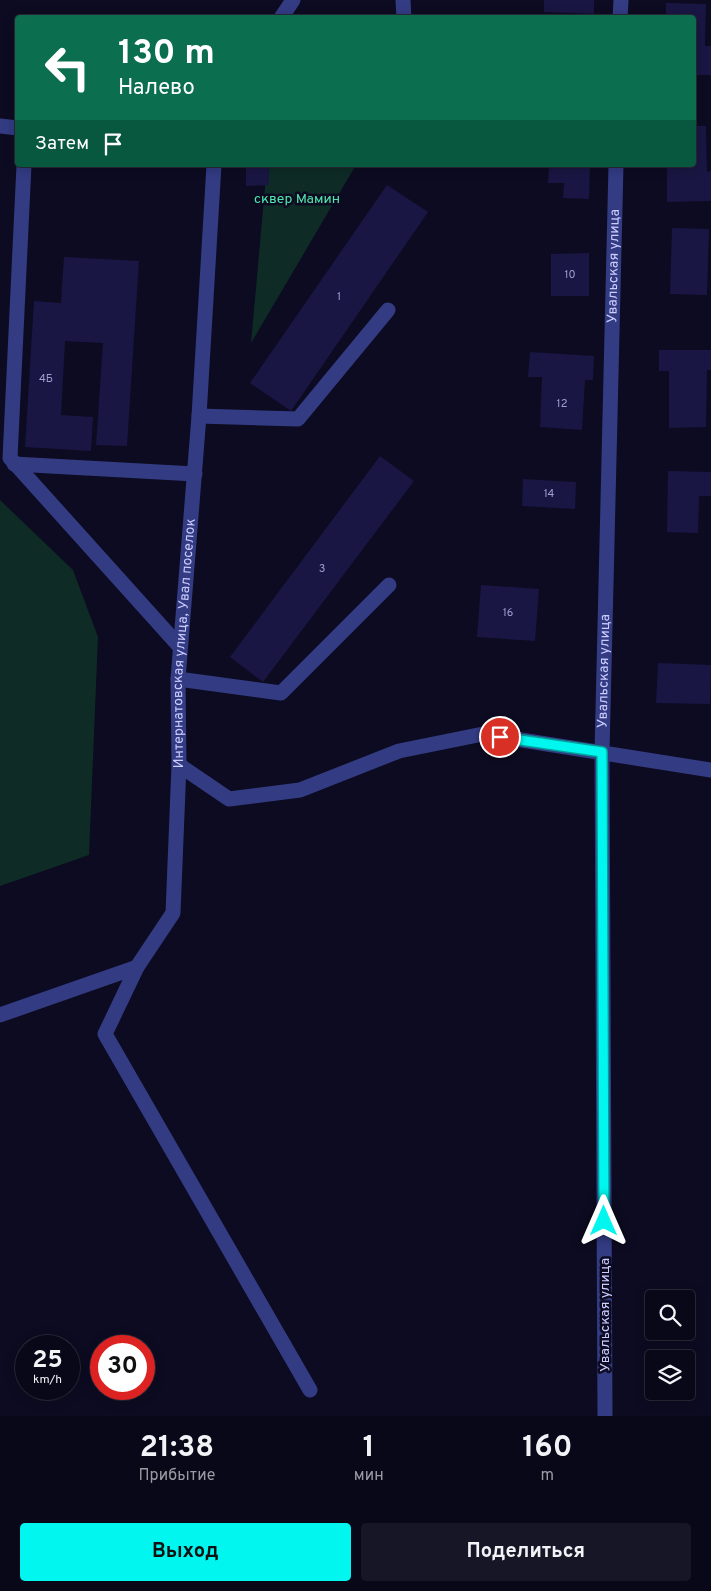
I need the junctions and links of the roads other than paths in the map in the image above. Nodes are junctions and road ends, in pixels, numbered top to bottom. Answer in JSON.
{"nodes":[{"id":1,"x":293,"y":0,"type":"edge"},
{"id":2,"x":403,"y":0,"type":"edge"},
{"id":3,"x":620,"y":0,"type":"edge"},
{"id":4,"x":283,"y":15,"type":"edge"},
{"id":5,"x":404,"y":15,"type":"edge"},
{"id":6,"x":620,"y":15,"type":"edge"},
{"id":7,"x":0,"y":126,"type":"edge"},
{"id":8,"x":15,"y":128,"type":"edge"},
{"id":9,"x":24,"y":167,"type":"edge"},
{"id":10,"x":214,"y":167,"type":"edge"},
{"id":11,"x":616,"y":167,"type":"edge"},
{"id":12,"x":388,"y":310,"type":"dead end"},
{"id":13,"x":199,"y":416,"type":"junction"},
{"id":14,"x":14,"y":464,"type":"junction"},
{"id":15,"x":194,"y":474,"type":"junction"},
{"id":16,"x":389,"y":585,"type":"dead end"},
{"id":17,"x":180,"y":647,"type":"junction"},
{"id":18,"x":178,"y":678,"type":"junction"},
{"id":19,"x":602,"y":752,"type":"junction"},
{"id":20,"x":179,"y":765,"type":"junction"},
{"id":21,"x":711,"y":770,"type":"edge"},
{"id":22,"x":137,"y":967,"type":"junction"},
{"id":23,"x":0,"y":1015,"type":"edge"},
{"id":24,"x":310,"y":1390,"type":"dead end"},
{"id":25,"x":605,"y":1416,"type":"edge"}],
"edges":[{"from":1,"to":4,"type":"street"},
{"from":2,"to":5,"type":"street"},
{"from":3,"to":6,"type":"street"},
{"from":7,"to":8,"type":"street"},
{"from":9,"to":14,"type":"street"},
{"from":10,"to":13,"type":"street","name":"Интернатовская улица, Увал поселок"},
{"from":11,"to":19,"type":"street","name":"Увальская улица"},
{"from":12,"to":13,"type":"street"},
{"from":13,"to":15,"type":"street","name":"Интернатовская улица, Увал поселок"},
{"from":14,"to":15,"type":"street"},
{"from":14,"to":17,"type":"street"},
{"from":15,"to":17,"type":"street","name":"Интернатовская улица, Увал поселок"},
{"from":16,"to":18,"type":"street"},
{"from":17,"to":18,"type":"street","name":"Интернатовская улица, Увал поселок"},
{"from":18,"to":20,"type":"street","name":"Интернатовская улица, Увал поселок"},
{"from":19,"to":20,"type":"street"},
{"from":19,"to":21,"type":"street"},
{"from":19,"to":25,"type":"street","name":"Увальская улица"},
{"from":20,"to":22,"type":"street","name":"Интернатовская улица, Увал поселок"},
{"from":22,"to":23,"type":"street"},
{"from":22,"to":24,"type":"street","name":"Интернатовская улица, Увал поселок"}]}
